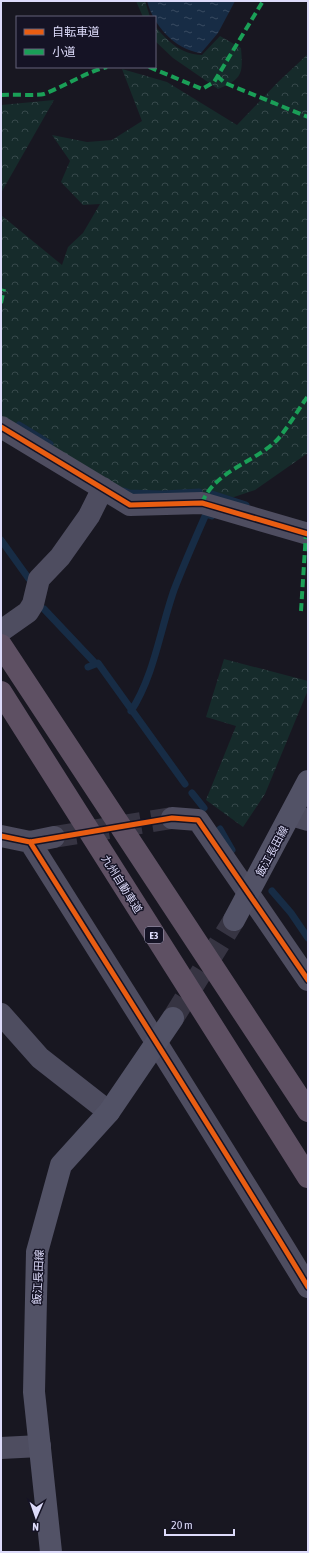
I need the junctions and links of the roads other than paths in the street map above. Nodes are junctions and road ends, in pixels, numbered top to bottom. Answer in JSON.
{"nodes":[{"id":1,"x":1,"y":428,"type":"edge"},
{"id":2,"x":103,"y":488,"type":"junction"},
{"id":3,"x":308,"y":534,"type":"edge"},
{"id":4,"x":1,"y":631,"type":"edge"},
{"id":5,"x":1,"y":645,"type":"edge"},
{"id":6,"x":1,"y":692,"type":"edge"},
{"id":7,"x":308,"y":782,"type":"edge"},
{"id":8,"x":172,"y":818,"type":"tunnel mouth"},
{"id":9,"x":299,"y":818,"type":"edge"},
{"id":10,"x":1,"y":836,"type":"edge"},
{"id":11,"x":54,"y":837,"type":"tunnel mouth"},
{"id":12,"x":30,"y":842,"type":"junction"},
{"id":13,"x":249,"y":894,"type":"junction"},
{"id":14,"x":234,"y":920,"type":"tunnel mouth"},
{"id":15,"x":308,"y":980,"type":"edge"},
{"id":16,"x":1,"y":1014,"type":"edge"},
{"id":17,"x":173,"y":1018,"type":"tunnel mouth"},
{"id":18,"x":156,"y":1043,"type":"junction"},
{"id":19,"x":308,"y":1111,"type":"edge"},
{"id":20,"x":109,"y":1112,"type":"junction"},
{"id":21,"x":308,"y":1177,"type":"edge"},
{"id":22,"x":308,"y":1287,"type":"edge"},
{"id":23,"x":40,"y":1446,"type":"junction"},
{"id":24,"x":1,"y":1448,"type":"edge"},
{"id":25,"x":51,"y":1552,"type":"edge"}],
"edges":[{"from":1,"to":2,"type":"street"},
{"from":2,"to":3,"type":"street"},
{"from":2,"to":4,"type":"street"},
{"from":5,"to":19,"type":"highway"},
{"from":6,"to":21,"type":"highway","name":"九州自動車道","number":"E3"},
{"from":7,"to":9,"type":"main road","name":"飯江長田線"},
{"from":8,"to":13,"type":"street"},
{"from":9,"to":13,"type":"main road","name":"飯江長田線"},
{"from":10,"to":12,"type":"street"},
{"from":11,"to":12,"type":"street"},
{"from":12,"to":18,"type":"street"},
{"from":13,"to":14,"type":"main road","name":"飯江長田線"},
{"from":13,"to":15,"type":"street"},
{"from":16,"to":20,"type":"street"},
{"from":17,"to":18,"type":"main road","name":"飯江長田線"},
{"from":18,"to":20,"type":"main road","name":"飯江長田線"},
{"from":18,"to":22,"type":"street"},
{"from":20,"to":23,"type":"main road","name":"飯江長田線"},
{"from":23,"to":24,"type":"street"},
{"from":23,"to":25,"type":"main road","name":"飯江長田線"}]}
